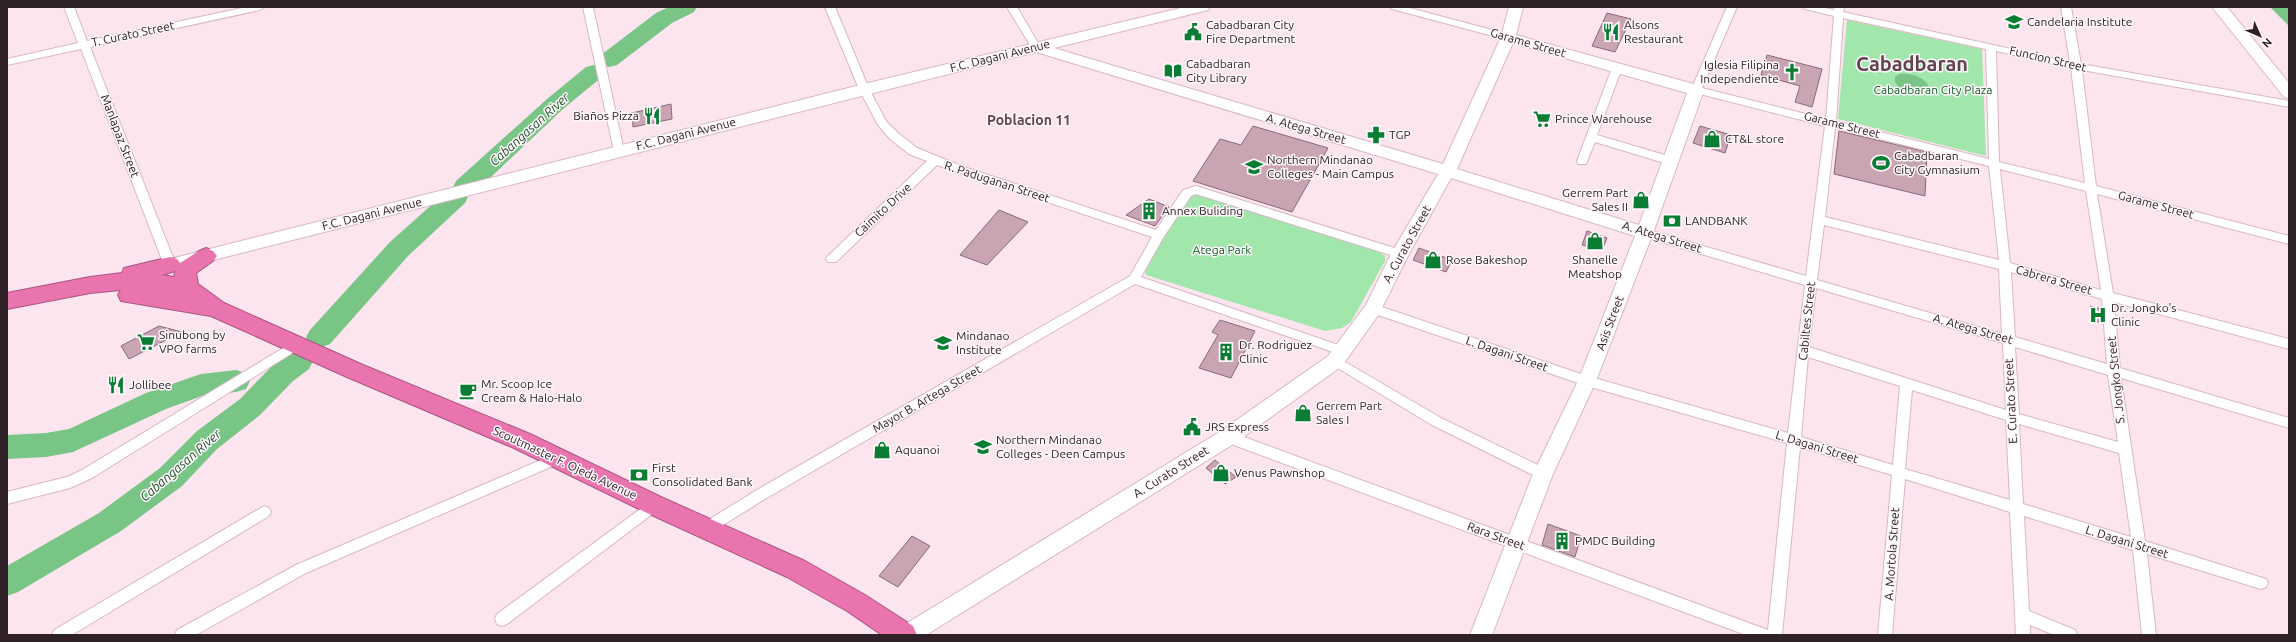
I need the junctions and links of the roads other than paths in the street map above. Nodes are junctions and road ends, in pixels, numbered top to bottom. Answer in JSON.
{"nodes":[{"id":1,"x":69,"y":7,"type":"edge"},
{"id":2,"x":260,"y":7,"type":"edge"},
{"id":3,"x":588,"y":7,"type":"edge"},
{"id":4,"x":830,"y":7,"type":"edge"},
{"id":5,"x":1012,"y":7,"type":"edge"},
{"id":6,"x":1203,"y":7,"type":"edge"},
{"id":7,"x":1395,"y":7,"type":"edge"},
{"id":8,"x":1516,"y":7,"type":"edge"},
{"id":9,"x":1732,"y":7,"type":"edge"},
{"id":10,"x":1808,"y":7,"type":"edge"},
{"id":11,"x":2066,"y":7,"type":"edge"},
{"id":12,"x":2219,"y":7,"type":"edge"},
{"id":13,"x":1839,"y":10,"type":"edge"},
{"id":14,"x":1100,"y":31,"type":"junction"},
{"id":15,"x":1508,"y":37,"type":"junction"},
{"id":16,"x":84,"y":45,"type":"junction"},
{"id":17,"x":1991,"y":47,"type":"junction"},
{"id":18,"x":1036,"y":48,"type":"junction"},
{"id":19,"x":7,"y":62,"type":"edge"},
{"id":20,"x":1089,"y":62,"type":"junction"},
{"id":21,"x":2076,"y":66,"type":"junction"},
{"id":22,"x":1616,"y":68,"type":"junction"},
{"id":23,"x":864,"y":89,"type":"junction"},
{"id":24,"x":1696,"y":90,"type":"junction"},
{"id":25,"x":2289,"y":93,"type":"edge"},
{"id":26,"x":2289,"y":104,"type":"edge"},
{"id":27,"x":1831,"y":122,"type":"junction"},
{"id":28,"x":1591,"y":137,"type":"junction"},
{"id":29,"x":619,"y":151,"type":"junction"},
{"id":30,"x":934,"y":160,"type":"junction"},
{"id":31,"x":1582,"y":161,"type":"dead end"},
{"id":32,"x":1671,"y":161,"type":"junction"},
{"id":33,"x":1994,"y":164,"type":"junction"},
{"id":34,"x":1448,"y":170,"type":"junction"},
{"id":35,"x":2091,"y":188,"type":"junction"},
{"id":36,"x":1818,"y":219,"type":"junction"},
{"id":37,"x":1645,"y":233,"type":"junction"},
{"id":38,"x":1159,"y":234,"type":"junction"},
{"id":39,"x":2289,"y":240,"type":"edge"},
{"id":40,"x":1400,"y":254,"type":"junction"},
{"id":41,"x":206,"y":256,"type":"junction"},
{"id":42,"x":832,"y":259,"type":"dead end"},
{"id":43,"x":170,"y":265,"type":"junction"},
{"id":44,"x":2005,"y":266,"type":"junction"},
{"id":45,"x":1134,"y":279,"type":"junction"},
{"id":46,"x":1811,"y":281,"type":"junction"},
{"id":47,"x":90,"y":285,"type":"junction"},
{"id":48,"x":188,"y":288,"type":"junction"},
{"id":49,"x":2108,"y":296,"type":"junction"},
{"id":50,"x":7,"y":302,"type":"edge"},
{"id":51,"x":216,"y":309,"type":"junction"},
{"id":52,"x":1373,"y":309,"type":"junction"},
{"id":53,"x":7,"y":314,"type":"edge"},
{"id":54,"x":2009,"y":339,"type":"junction"},
{"id":55,"x":298,"y":344,"type":"junction"},
{"id":56,"x":2289,"y":344,"type":"edge"},
{"id":57,"x":1803,"y":350,"type":"junction"},
{"id":58,"x":1339,"y":356,"type":"junction"},
{"id":59,"x":2114,"y":372,"type":"junction"},
{"id":60,"x":1587,"y":381,"type":"junction"},
{"id":61,"x":1906,"y":383,"type":"junction"},
{"id":62,"x":2012,"y":417,"type":"junction"},
{"id":63,"x":2289,"y":423,"type":"edge"},
{"id":64,"x":1228,"y":437,"type":"junction"},
{"id":65,"x":1794,"y":440,"type":"junction"},
{"id":66,"x":2124,"y":449,"type":"junction"},
{"id":67,"x":557,"y":458,"type":"junction"},
{"id":68,"x":1898,"y":472,"type":"junction"},
{"id":69,"x":1543,"y":474,"type":"junction"},
{"id":70,"x":7,"y":498,"type":"edge"},
{"id":71,"x":654,"y":505,"type":"junction"},
{"id":72,"x":2016,"y":507,"type":"junction"},
{"id":73,"x":264,"y":512,"type":"dead end"},
{"id":74,"x":707,"y":528,"type":"junction"},
{"id":75,"x":1516,"y":543,"type":"junction"},
{"id":76,"x":2139,"y":546,"type":"junction"},
{"id":77,"x":2261,"y":583,"type":"dead end"},
{"id":78,"x":2022,"y":615,"type":"junction"},
{"id":79,"x":502,"y":619,"type":"dead end"},
{"id":80,"x":59,"y":635,"type":"edge"},
{"id":81,"x":182,"y":635,"type":"edge"},
{"id":82,"x":904,"y":635,"type":"edge"},
{"id":83,"x":907,"y":635,"type":"edge"},
{"id":84,"x":1480,"y":635,"type":"edge"},
{"id":85,"x":1764,"y":635,"type":"edge"},
{"id":86,"x":1775,"y":635,"type":"edge"},
{"id":87,"x":1885,"y":635,"type":"edge"},
{"id":88,"x":2023,"y":635,"type":"edge"},
{"id":89,"x":2070,"y":635,"type":"edge"},
{"id":90,"x":2149,"y":635,"type":"edge"}],
"edges":[{"from":1,"to":16,"type":"street","name":"Manlapaz Street"},
{"from":2,"to":16,"type":"street","name":"T. Curato Street"},
{"from":3,"to":29,"type":"street"},
{"from":4,"to":23,"type":"street","name":"R. Paduganan Street"},
{"from":5,"to":18,"type":"street"},
{"from":6,"to":14,"type":"street","name":"F.C. Dagani Avenue"},
{"from":7,"to":15,"type":"street","name":"Garame Street"},
{"from":8,"to":15,"type":"street","name":"A. Curato Street"},
{"from":9,"to":24,"type":"street","name":"Asis Street"},
{"from":10,"to":13,"type":"street","name":"Funcion Street"},
{"from":11,"to":21,"type":"street","name":"S. Jongko Street"},
{"from":12,"to":25,"type":"street"},
{"from":13,"to":17,"type":"street","name":"Funcion Street"},
{"from":13,"to":27,"type":"street","name":"Cabiltes Street"},
{"from":14,"to":18,"type":"street","name":"F.C. Dagani Avenue"},
{"from":14,"to":20,"type":"street"},
{"from":15,"to":22,"type":"street","name":"Garame Street"},
{"from":15,"to":34,"type":"street","name":"A. Curato Street"},
{"from":16,"to":19,"type":"street","name":"T. Curato Street"},
{"from":16,"to":43,"type":"street","name":"Manlapaz Street"},
{"from":17,"to":21,"type":"street","name":"Funcion Street"},
{"from":17,"to":33,"type":"street","name":"E. Curato Street"},
{"from":18,"to":20,"type":"street","name":"A. Atega Street"},
{"from":18,"to":23,"type":"street","name":"F.C. Dagani Avenue"},
{"from":20,"to":34,"type":"street","name":"A. Atega Street"},
{"from":21,"to":26,"type":"street","name":"Funcion Street"},
{"from":21,"to":35,"type":"street","name":"S. Jongko Street"},
{"from":22,"to":24,"type":"street","name":"Garame Street"},
{"from":22,"to":28,"type":"street"},
{"from":23,"to":29,"type":"street","name":"F.C. Dagani Avenue"},
{"from":23,"to":30,"type":"street","name":"R. Paduganan Street"},
{"from":24,"to":27,"type":"street","name":"Garame Street"},
{"from":24,"to":32,"type":"street","name":"Asis Street"},
{"from":27,"to":33,"type":"street","name":"Garame Street"},
{"from":27,"to":36,"type":"street","name":"Cabiltes Street"},
{"from":28,"to":31,"type":"street"},
{"from":28,"to":32,"type":"street"},
{"from":29,"to":41,"type":"street","name":"F.C. Dagani Avenue"},
{"from":30,"to":38,"type":"street","name":"R. Paduganan Street"},
{"from":30,"to":42,"type":"street","name":"Caimito Drive"},
{"from":32,"to":37,"type":"street","name":"Asis Street"},
{"from":33,"to":35,"type":"street","name":"Garame Street"},
{"from":33,"to":44,"type":"street","name":"E. Curato Street"},
{"from":34,"to":37,"type":"street","name":"A. Atega Street"},
{"from":34,"to":40,"type":"street","name":"A. Curato Street"},
{"from":35,"to":39,"type":"street","name":"Garame Street"},
{"from":35,"to":49,"type":"street","name":"S. Jongko Street"},
{"from":36,"to":44,"type":"street","name":"Cabrera Street"},
{"from":36,"to":46,"type":"street","name":"Cabiltes Street"},
{"from":37,"to":46,"type":"street","name":"A. Atega Street"},
{"from":37,"to":60,"type":"street","name":"Asis Street"},
{"from":38,"to":40,"type":"street"},
{"from":38,"to":45,"type":"street"},
{"from":40,"to":52,"type":"street","name":"A. Curato Street"},
{"from":41,"to":43,"type":"street","name":"F.C. Dagani Avenue"},
{"from":41,"to":48,"type":"highway"},
{"from":43,"to":47,"type":"highway"},
{"from":44,"to":49,"type":"street","name":"Cabrera Street"},
{"from":44,"to":54,"type":"street","name":"E. Curato Street"},
{"from":45,"to":58,"type":"street"},
{"from":45,"to":74,"type":"street","name":"Mayor B. Artega Street"},
{"from":46,"to":54,"type":"street","name":"A. Atega Street"},
{"from":46,"to":57,"type":"street","name":"Cabiltes Street"},
{"from":47,"to":48,"type":"highway","name":"Scoutmaster F. Ojeda Avenue"},
{"from":47,"to":50,"type":"highway","name":"Scoutmaster F. Ojeda Avenue"},
{"from":48,"to":51,"type":"highway","name":"Scoutmaster F. Ojeda Avenue"},
{"from":49,"to":56,"type":"street","name":"Cabrera Street"},
{"from":49,"to":59,"type":"street","name":"S. Jongko Street"},
{"from":51,"to":53,"type":"highway","name":"Scoutmaster F. Ojeda Avenue"},
{"from":51,"to":55,"type":"highway","name":"Scoutmaster F. Ojeda Avenue"},
{"from":52,"to":58,"type":"street","name":"A. Curato Street"},
{"from":52,"to":60,"type":"street","name":"L. Dagani Street"},
{"from":54,"to":59,"type":"street","name":"A. Atega Street"},
{"from":54,"to":62,"type":"street","name":"E. Curato Street"},
{"from":55,"to":67,"type":"highway","name":"Scoutmaster F. Ojeda Avenue"},
{"from":55,"to":70,"type":"street"},
{"from":57,"to":61,"type":"street"},
{"from":57,"to":65,"type":"street","name":"Cabiltes Street"},
{"from":58,"to":64,"type":"street","name":"A. Curato Street"},
{"from":58,"to":69,"type":"street"},
{"from":59,"to":63,"type":"street","name":"A. Atega Street"},
{"from":59,"to":66,"type":"street","name":"S. Jongko Street"},
{"from":60,"to":65,"type":"street","name":"L. Dagani Street"},
{"from":60,"to":69,"type":"street","name":"Asis Street"},
{"from":61,"to":62,"type":"street"},
{"from":61,"to":68,"type":"street","name":"A. Mortola Street"},
{"from":62,"to":66,"type":"street"},
{"from":62,"to":72,"type":"street","name":"E. Curato Street"},
{"from":64,"to":75,"type":"street","name":"Rara Street"},
{"from":64,"to":83,"type":"street","name":"A. Curato Street"},
{"from":65,"to":68,"type":"street","name":"L. Dagani Street"},
{"from":65,"to":86,"type":"street","name":"Cabiltes Street"},
{"from":66,"to":76,"type":"street","name":"S. Jongko Street"},
{"from":67,"to":71,"type":"highway","name":"Scoutmaster F. Ojeda Avenue"},
{"from":67,"to":81,"type":"street"},
{"from":68,"to":72,"type":"street","name":"L. Dagani Street"},
{"from":68,"to":87,"type":"street","name":"A. Mortola Street"},
{"from":69,"to":75,"type":"street","name":"Asis Street"},
{"from":71,"to":74,"type":"highway","name":"Scoutmaster F. Ojeda Avenue"},
{"from":71,"to":79,"type":"street"},
{"from":72,"to":76,"type":"street","name":"L. Dagani Street"},
{"from":72,"to":78,"type":"street","name":"E. Curato Street"},
{"from":73,"to":80,"type":"street"},
{"from":74,"to":82,"type":"highway","name":"Scoutmaster F. Ojeda Avenue"},
{"from":75,"to":84,"type":"street","name":"Asis Street"},
{"from":75,"to":85,"type":"street","name":"Rara Street"},
{"from":76,"to":77,"type":"street","name":"L. Dagani Street"},
{"from":76,"to":90,"type":"street","name":"S. Jongko Street"},
{"from":78,"to":88,"type":"street","name":"E. Curato Street"},
{"from":78,"to":89,"type":"street"}]}
